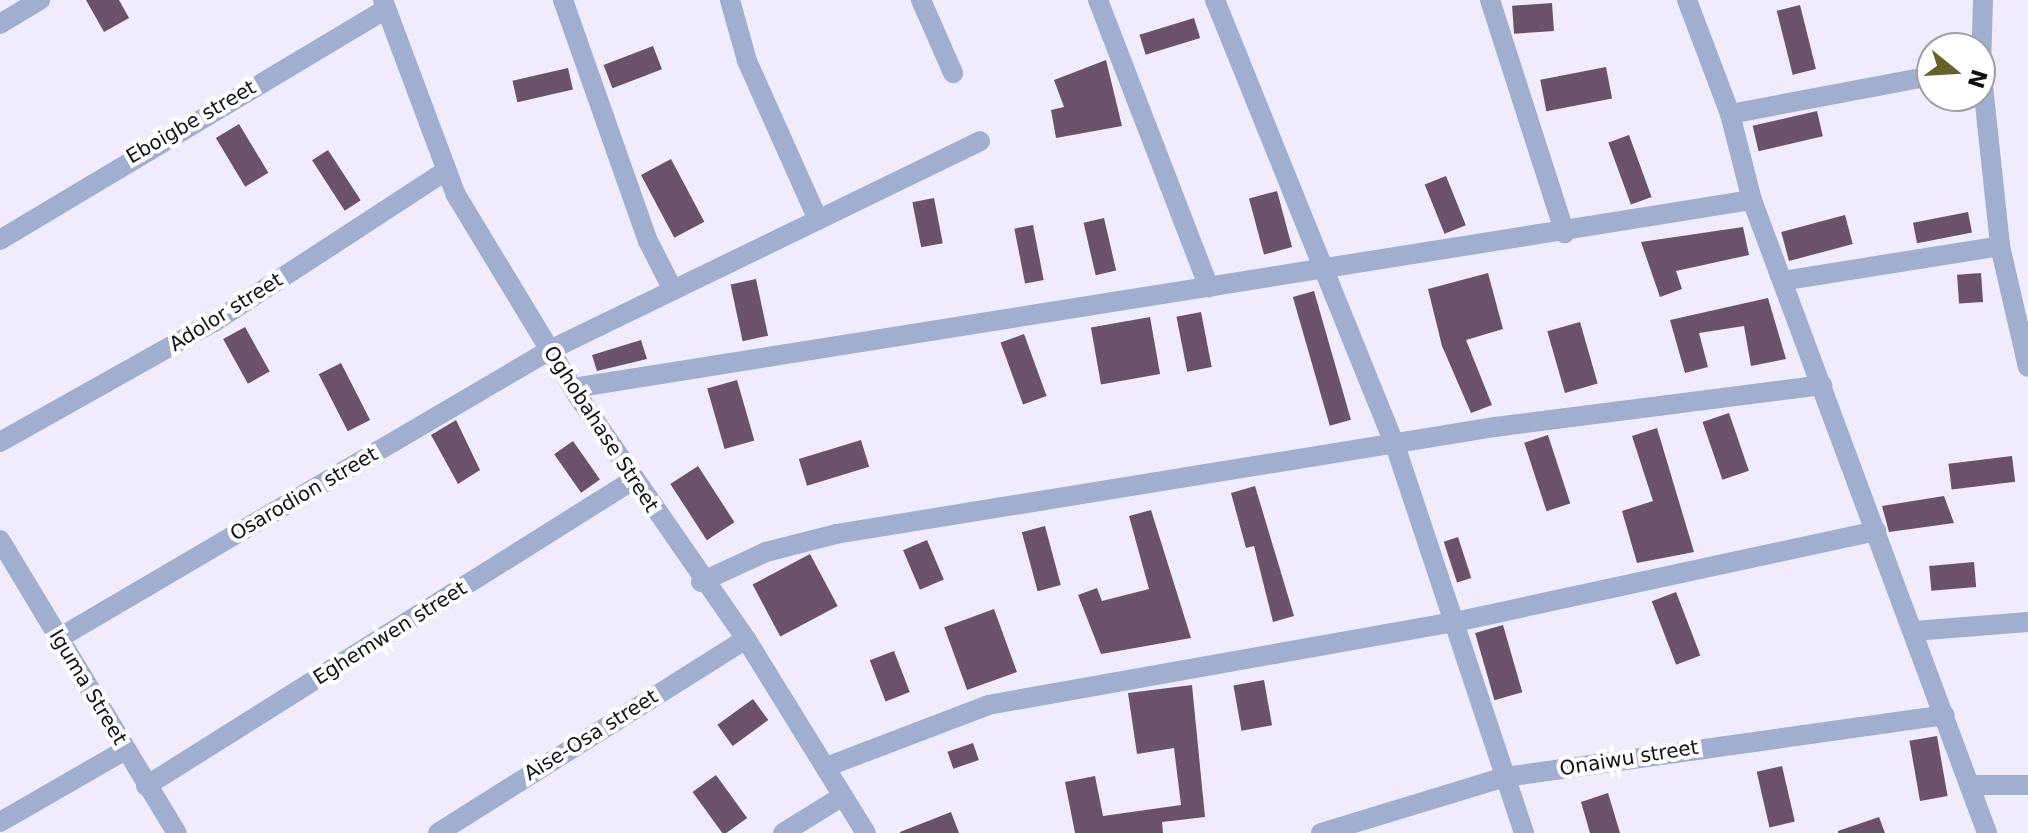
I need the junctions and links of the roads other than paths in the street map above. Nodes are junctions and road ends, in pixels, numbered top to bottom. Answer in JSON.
{"nodes":[{"id":1,"x":40,"y":0,"type":"edge"},
{"id":2,"x":563,"y":0,"type":"edge"},
{"id":3,"x":730,"y":0,"type":"edge"},
{"id":4,"x":921,"y":0,"type":"edge"},
{"id":5,"x":1098,"y":0,"type":"edge"},
{"id":6,"x":1215,"y":0,"type":"edge"},
{"id":7,"x":1490,"y":0,"type":"edge"},
{"id":8,"x":1687,"y":0,"type":"edge"},
{"id":9,"x":1983,"y":0,"type":"edge"},
{"id":10,"x":385,"y":5,"type":"edge"},
{"id":11,"x":0,"y":24,"type":"edge"},
{"id":12,"x":1982,"y":32,"type":"edge"},
{"id":13,"x":953,"y":73,"type":"dead end"},
{"id":14,"x":1916,"y":79,"type":"edge"},
{"id":15,"x":1986,"y":112,"type":"edge"},
{"id":16,"x":1730,"y":114,"type":"junction"},
{"id":17,"x":980,"y":141,"type":"dead end"},
{"id":18,"x":446,"y":171,"type":"junction"},
{"id":19,"x":1752,"y":200,"type":"junction"},
{"id":20,"x":818,"y":220,"type":"junction"},
{"id":21,"x":1565,"y":233,"type":"junction"},
{"id":22,"x":0,"y":240,"type":"edge"},
{"id":23,"x":2000,"y":246,"type":"junction"},
{"id":24,"x":1327,"y":268,"type":"junction"},
{"id":25,"x":1782,"y":281,"type":"junction"},
{"id":26,"x":1209,"y":287,"type":"junction"},
{"id":27,"x":673,"y":290,"type":"junction"},
{"id":28,"x":550,"y":350,"type":"junction"},
{"id":29,"x":2028,"y":367,"type":"edge"},
{"id":30,"x":1822,"y":385,"type":"junction"},
{"id":31,"x":573,"y":388,"type":"junction"},
{"id":32,"x":0,"y":442,"type":"edge"},
{"id":33,"x":1395,"y":445,"type":"junction"},
{"id":34,"x":633,"y":480,"type":"junction"},
{"id":35,"x":1876,"y":531,"type":"junction"},
{"id":36,"x":0,"y":540,"type":"edge"},
{"id":37,"x":701,"y":582,"type":"junction"},
{"id":38,"x":1455,"y":622,"type":"junction"},
{"id":39,"x":2028,"y":622,"type":"edge"},
{"id":40,"x":1914,"y":631,"type":"junction"},
{"id":41,"x":59,"y":638,"type":"junction"},
{"id":42,"x":746,"y":639,"type":"junction"},
{"id":43,"x":1945,"y":715,"type":"junction"},
{"id":44,"x":125,"y":750,"type":"junction"},
{"id":45,"x":826,"y":767,"type":"junction"},
{"id":46,"x":1505,"y":777,"type":"junction"},
{"id":47,"x":1970,"y":785,"type":"junction"},
{"id":48,"x":2028,"y":785,"type":"edge"},
{"id":49,"x":146,"y":786,"type":"junction"},
{"id":50,"x":841,"y":797,"type":"junction"},
{"id":51,"x":0,"y":822,"type":"edge"},
{"id":52,"x":177,"y":833,"type":"edge"},
{"id":53,"x":438,"y":833,"type":"edge"},
{"id":54,"x":783,"y":833,"type":"edge"},
{"id":55,"x":866,"y":833,"type":"edge"},
{"id":56,"x":1321,"y":833,"type":"edge"},
{"id":57,"x":1524,"y":833,"type":"edge"},
{"id":58,"x":1987,"y":833,"type":"edge"}],
"edges":[{"from":1,"to":11,"type":"street"},
{"from":2,"to":27,"type":"street"},
{"from":3,"to":20,"type":"street"},
{"from":4,"to":13,"type":"street"},
{"from":5,"to":26,"type":"street"},
{"from":6,"to":24,"type":"street"},
{"from":7,"to":21,"type":"street"},
{"from":8,"to":16,"type":"street"},
{"from":9,"to":12,"type":"street"},
{"from":10,"to":18,"type":"street","name":"Oghobahase Street"},
{"from":10,"to":22,"type":"street","name":"Eboigbe street"},
{"from":14,"to":16,"type":"street"},
{"from":15,"to":23,"type":"street"},
{"from":16,"to":19,"type":"street"},
{"from":17,"to":20,"type":"street","name":"Osarodion street"},
{"from":18,"to":28,"type":"street","name":"Oghobahase Street"},
{"from":18,"to":32,"type":"street","name":"Adolor street"},
{"from":19,"to":21,"type":"street"},
{"from":19,"to":25,"type":"street"},
{"from":20,"to":27,"type":"street","name":"Osarodion street"},
{"from":21,"to":24,"type":"street"},
{"from":23,"to":25,"type":"street"},
{"from":23,"to":29,"type":"street"},
{"from":24,"to":26,"type":"street"},
{"from":24,"to":33,"type":"street"},
{"from":25,"to":30,"type":"street"},
{"from":26,"to":31,"type":"street"},
{"from":27,"to":28,"type":"street","name":"Osarodion street"},
{"from":28,"to":31,"type":"street","name":"Oghobahase Street"},
{"from":28,"to":41,"type":"street","name":"Osarodion street"},
{"from":30,"to":33,"type":"street"},
{"from":30,"to":35,"type":"street"},
{"from":31,"to":34,"type":"street","name":"Oghobahase Street"},
{"from":33,"to":37,"type":"street"},
{"from":33,"to":38,"type":"street"},
{"from":34,"to":37,"type":"street","name":"Oghobahase Street"},
{"from":34,"to":49,"type":"street","name":"Eghemwen street"},
{"from":35,"to":38,"type":"street"},
{"from":35,"to":40,"type":"street"},
{"from":36,"to":41,"type":"street","name":"Iguma Street"},
{"from":37,"to":42,"type":"street","name":"Oghobahase Street"},
{"from":38,"to":45,"type":"street"},
{"from":38,"to":46,"type":"street"},
{"from":39,"to":40,"type":"street"},
{"from":40,"to":43,"type":"street"},
{"from":41,"to":44,"type":"street","name":"Iguma Street"},
{"from":42,"to":45,"type":"street","name":"Oghobahase Street"},
{"from":42,"to":53,"type":"street","name":"Aise-Osa street"},
{"from":43,"to":46,"type":"street","name":"Onaiwu street"},
{"from":43,"to":47,"type":"street"},
{"from":44,"to":49,"type":"street","name":"Iguma Street"},
{"from":44,"to":51,"type":"street"},
{"from":45,"to":50,"type":"street","name":"Oghobahase Street"},
{"from":46,"to":56,"type":"street","name":"Onaiwu street"},
{"from":46,"to":57,"type":"street"},
{"from":47,"to":48,"type":"street"},
{"from":47,"to":58,"type":"street"},
{"from":49,"to":52,"type":"street","name":"Iguma Street"},
{"from":50,"to":54,"type":"street"},
{"from":50,"to":55,"type":"street","name":"Oghobahase Street"}]}
